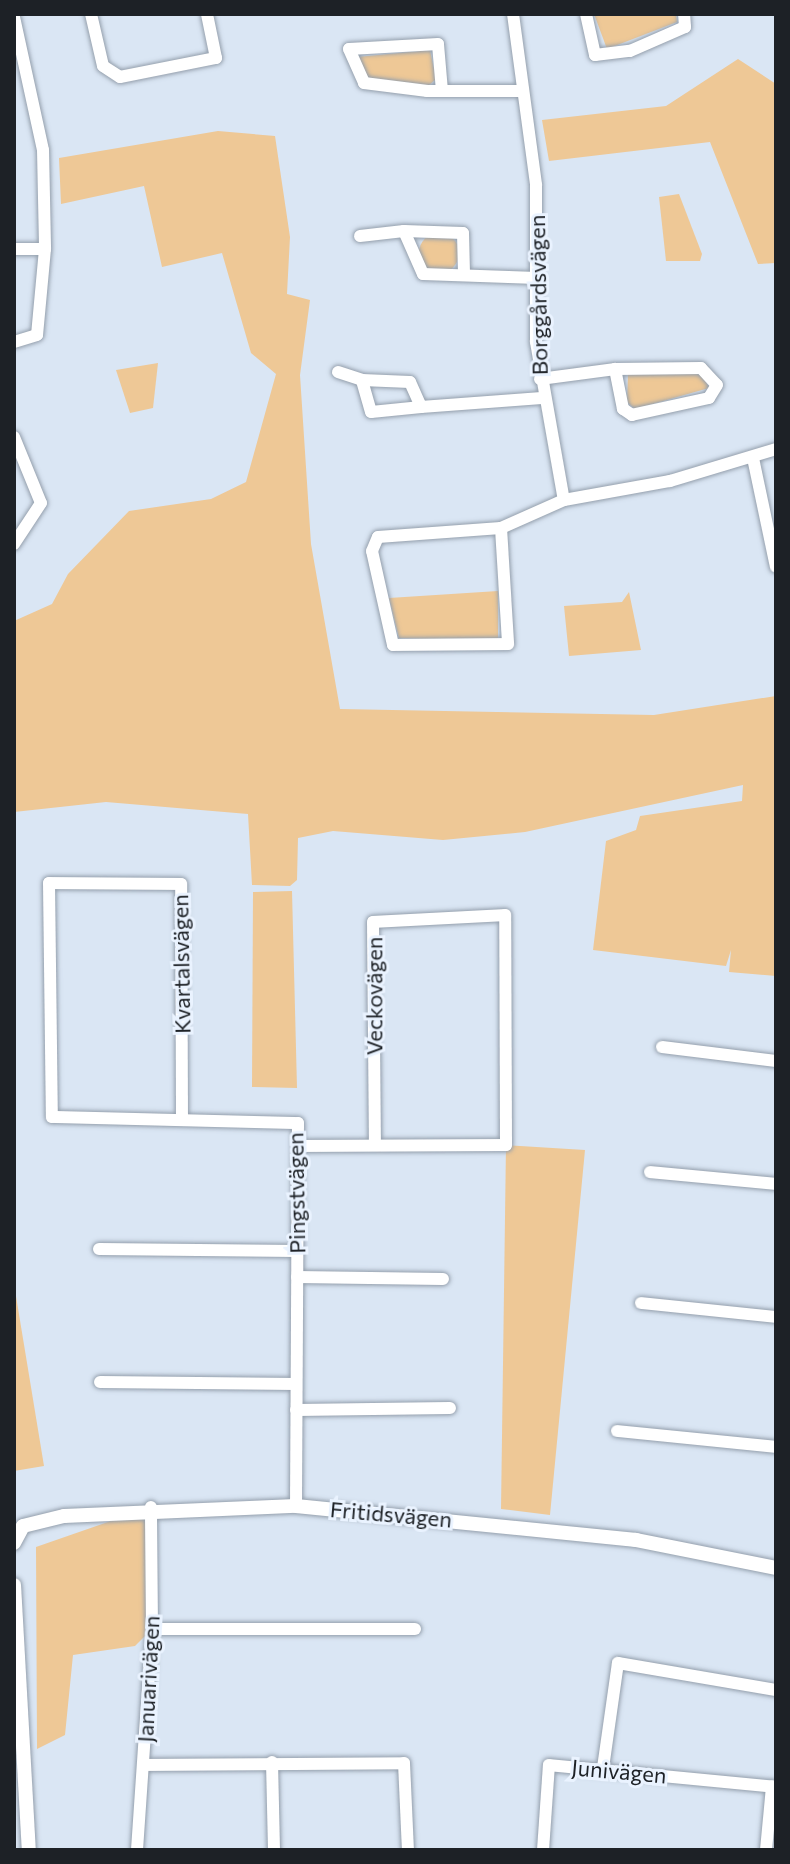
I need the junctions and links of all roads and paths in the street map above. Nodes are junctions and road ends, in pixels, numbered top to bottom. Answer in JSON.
{"nodes":[{"id":1,"x":91,"y":14,"type":"edge"},
{"id":2,"x":207,"y":14,"type":"edge"},
{"id":3,"x":513,"y":14,"type":"edge"},
{"id":4,"x":586,"y":14,"type":"edge"},
{"id":5,"x":684,"y":14,"type":"edge"},
{"id":6,"x":14,"y":17,"type":"edge"},
{"id":7,"x":442,"y":91,"type":"junction"},
{"id":8,"x":522,"y":91,"type":"junction"},
{"id":9,"x":404,"y":231,"type":"junction"},
{"id":10,"x":360,"y":236,"type":"dead end"},
{"id":11,"x":14,"y":249,"type":"edge"},
{"id":12,"x":45,"y":249,"type":"junction"},
{"id":13,"x":464,"y":274,"type":"junction"},
{"id":14,"x":537,"y":278,"type":"junction"},
{"id":15,"x":14,"y":342,"type":"edge"},
{"id":16,"x":615,"y":369,"type":"junction"},
{"id":17,"x":338,"y":372,"type":"dead end"},
{"id":18,"x":540,"y":379,"type":"junction"},
{"id":19,"x":362,"y":380,"type":"junction"},
{"id":20,"x":542,"y":398,"type":"junction"},
{"id":21,"x":421,"y":407,"type":"junction"},
{"id":22,"x":14,"y":437,"type":"edge"},
{"id":23,"x":776,"y":449,"type":"edge"},
{"id":24,"x":753,"y":458,"type":"junction"},
{"id":25,"x":564,"y":500,"type":"junction"},
{"id":26,"x":501,"y":528,"type":"junction"},
{"id":27,"x":773,"y":534,"type":"edge"},
{"id":28,"x":14,"y":544,"type":"edge"},
{"id":29,"x":776,"y":567,"type":"edge"},
{"id":30,"x":662,"y":1047,"type":"dead end"},
{"id":31,"x":776,"y":1061,"type":"edge"},
{"id":32,"x":52,"y":1117,"type":"joint"},
{"id":33,"x":182,"y":1120,"type":"junction"},
{"id":34,"x":375,"y":1145,"type":"junction"},
{"id":35,"x":298,"y":1146,"type":"junction"},
{"id":36,"x":650,"y":1172,"type":"dead end"},
{"id":37,"x":776,"y":1184,"type":"edge"},
{"id":38,"x":99,"y":1249,"type":"dead end"},
{"id":39,"x":297,"y":1251,"type":"junction"},
{"id":40,"x":297,"y":1277,"type":"junction"},
{"id":41,"x":443,"y":1279,"type":"dead end"},
{"id":42,"x":641,"y":1303,"type":"dead end"},
{"id":43,"x":776,"y":1317,"type":"edge"},
{"id":44,"x":100,"y":1382,"type":"dead end"},
{"id":45,"x":296,"y":1384,"type":"junction"},
{"id":46,"x":450,"y":1408,"type":"dead end"},
{"id":47,"x":296,"y":1410,"type":"junction"},
{"id":48,"x":617,"y":1431,"type":"dead end"},
{"id":49,"x":776,"y":1447,"type":"edge"},
{"id":50,"x":296,"y":1506,"type":"junction"},
{"id":51,"x":151,"y":1507,"type":"junction"},
{"id":52,"x":14,"y":1543,"type":"edge"},
{"id":53,"x":776,"y":1568,"type":"edge"},
{"id":54,"x":14,"y":1585,"type":"edge"},
{"id":55,"x":152,"y":1629,"type":"junction"},
{"id":56,"x":415,"y":1629,"type":"dead end"},
{"id":57,"x":776,"y":1690,"type":"edge"},
{"id":58,"x":272,"y":1762,"type":"junction"},
{"id":59,"x":144,"y":1765,"type":"junction"},
{"id":60,"x":603,"y":1768,"type":"junction"},
{"id":61,"x":774,"y":1786,"type":"edge"},
{"id":62,"x":29,"y":1850,"type":"edge"},
{"id":63,"x":137,"y":1850,"type":"edge"},
{"id":64,"x":274,"y":1850,"type":"edge"},
{"id":65,"x":408,"y":1850,"type":"edge"},
{"id":66,"x":543,"y":1850,"type":"edge"},
{"id":67,"x":766,"y":1850,"type":"edge"}],
"edges":[{"from":1,"to":2,"type":"street"},
{"from":3,"to":8,"type":"street","name":"Borggårdsvägen"},
{"from":4,"to":5,"type":"street"},
{"from":6,"to":12,"type":"street"},
{"from":7,"to":7,"type":"street"},
{"from":7,"to":8,"type":"street"},
{"from":8,"to":14,"type":"street","name":"Borggårdsvägen"},
{"from":9,"to":10,"type":"street"},
{"from":9,"to":13,"type":"street"},
{"from":9,"to":13,"type":"street"},
{"from":11,"to":12,"type":"street"},
{"from":12,"to":15,"type":"street"},
{"from":13,"to":14,"type":"street"},
{"from":14,"to":18,"type":"street","name":"Borggårdsvägen"},
{"from":16,"to":16,"type":"street"},
{"from":16,"to":18,"type":"street"},
{"from":17,"to":19,"type":"street"},
{"from":18,"to":20,"type":"street","name":"Borggårdsvägen"},
{"from":19,"to":21,"type":"street"},
{"from":19,"to":21,"type":"street"},
{"from":20,"to":21,"type":"street"},
{"from":20,"to":25,"type":"street","name":"Borggårdsvägen"},
{"from":22,"to":28,"type":"street"},
{"from":23,"to":24,"type":"street"},
{"from":24,"to":25,"type":"street"},
{"from":24,"to":27,"type":"street"},
{"from":25,"to":26,"type":"street"},
{"from":26,"to":26,"type":"street"},
{"from":27,"to":29,"type":"street"},
{"from":30,"to":31,"type":"street"},
{"from":32,"to":33,"type":"street","name":"Pingstvägen"},
{"from":32,"to":33,"type":"street","name":"Kvartalsvägen"},
{"from":33,"to":35,"type":"street","name":"Pingstvägen"},
{"from":34,"to":34,"type":"street","name":"Veckovägen"},
{"from":34,"to":35,"type":"street"},
{"from":35,"to":39,"type":"street","name":"Pingstvägen"},
{"from":36,"to":37,"type":"street"},
{"from":38,"to":39,"type":"street"},
{"from":39,"to":40,"type":"street","name":"Pingstvägen"},
{"from":40,"to":41,"type":"street"},
{"from":40,"to":45,"type":"street","name":"Pingstvägen"},
{"from":42,"to":43,"type":"street"},
{"from":44,"to":45,"type":"street"},
{"from":45,"to":47,"type":"street","name":"Pingstvägen"},
{"from":46,"to":47,"type":"street"},
{"from":47,"to":50,"type":"street","name":"Pingstvägen"},
{"from":48,"to":49,"type":"street"},
{"from":50,"to":51,"type":"street","name":"Fritidsvägen"},
{"from":50,"to":53,"type":"street","name":"Fritidsvägen"},
{"from":51,"to":52,"type":"street","name":"Fritidsvägen"},
{"from":51,"to":55,"type":"street","name":"Januarivägen"},
{"from":54,"to":62,"type":"street"},
{"from":55,"to":56,"type":"street"},
{"from":55,"to":59,"type":"street","name":"Januarivägen"},
{"from":57,"to":60,"type":"street"},
{"from":58,"to":59,"type":"street"},
{"from":58,"to":64,"type":"street"},
{"from":58,"to":65,"type":"street"},
{"from":59,"to":63,"type":"street","name":"Januarivägen"},
{"from":60,"to":61,"type":"street","name":"Junivägen"},
{"from":60,"to":66,"type":"street","name":"Junivägen"},
{"from":61,"to":67,"type":"street","name":"Junivägen"}]}
